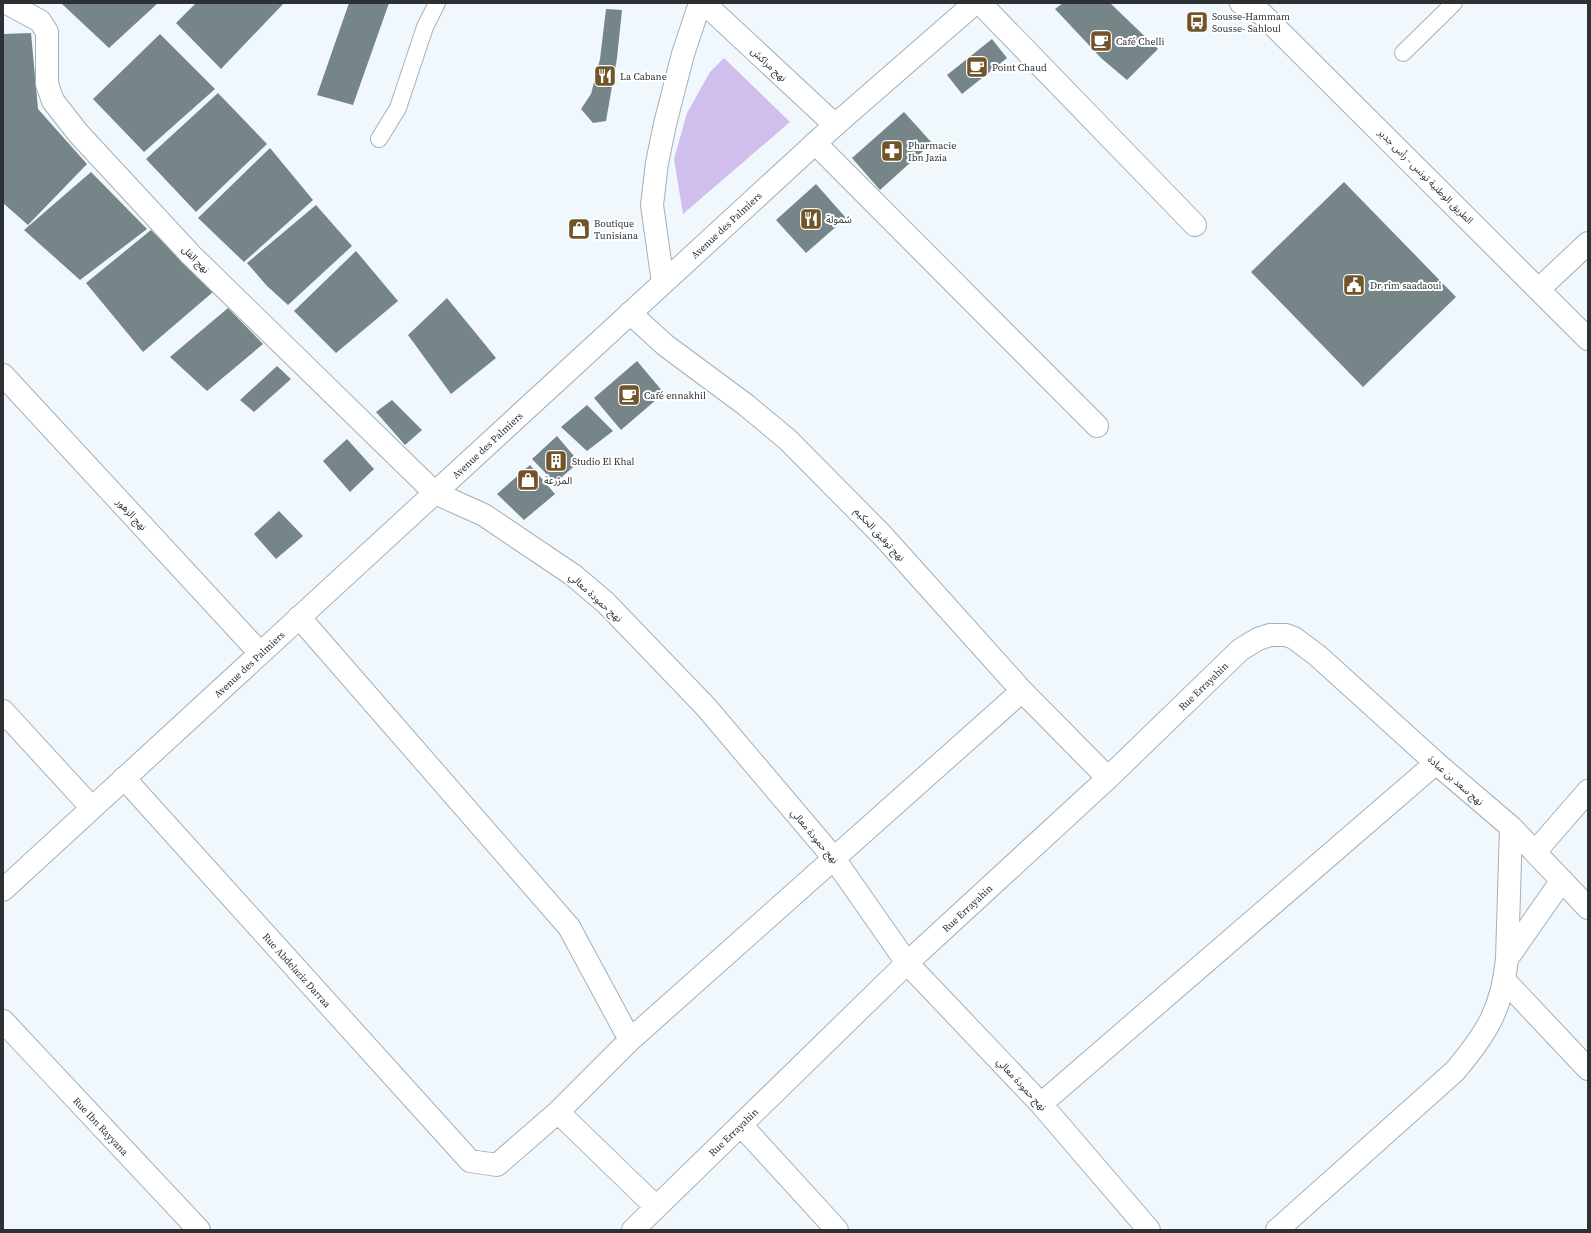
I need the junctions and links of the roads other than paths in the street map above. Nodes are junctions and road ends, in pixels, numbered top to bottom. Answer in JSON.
{"nodes":[{"id":1,"x":7,"y":3,"type":"edge"},
{"id":2,"x":436,"y":3,"type":"edge"},
{"id":3,"x":700,"y":3,"type":"edge"},
{"id":4,"x":704,"y":3,"type":"edge"},
{"id":5,"x":975,"y":3,"type":"edge"},
{"id":6,"x":980,"y":3,"type":"edge"},
{"id":7,"x":1241,"y":3,"type":"edge"},
{"id":8,"x":1454,"y":3,"type":"edge"},
{"id":9,"x":1260,"y":8,"type":"edge"},
{"id":10,"x":1403,"y":53,"type":"dead end"},
{"id":11,"x":835,"y":125,"type":"junction"},
{"id":12,"x":379,"y":139,"type":"dead end"},
{"id":13,"x":815,"y":143,"type":"junction"},
{"id":14,"x":1195,"y":225,"type":"dead end"},
{"id":15,"x":1588,"y":243,"type":"edge"},
{"id":16,"x":663,"y":283,"type":"junction"},
{"id":17,"x":1539,"y":289,"type":"junction"},
{"id":18,"x":630,"y":314,"type":"junction"},
{"id":19,"x":1588,"y":339,"type":"edge"},
{"id":20,"x":3,"y":375,"type":"edge"},
{"id":21,"x":1097,"y":426,"type":"dead end"},
{"id":22,"x":434,"y":493,"type":"junction"},
{"id":23,"x":299,"y":617,"type":"junction"},
{"id":24,"x":260,"y":653,"type":"junction"},
{"id":25,"x":1318,"y":656,"type":"joint"},
{"id":26,"x":1022,"y":691,"type":"junction"},
{"id":27,"x":3,"y":711,"type":"edge"},
{"id":28,"x":1436,"y":763,"type":"junction"},
{"id":29,"x":124,"y":778,"type":"junction"},
{"id":30,"x":1108,"y":778,"type":"junction"},
{"id":31,"x":1588,"y":791,"type":"edge"},
{"id":32,"x":92,"y":808,"type":"junction"},
{"id":33,"x":1511,"y":827,"type":"junction"},
{"id":34,"x":1535,"y":852,"type":"junction"},
{"id":35,"x":833,"y":857,"type":"junction"},
{"id":36,"x":1562,"y":880,"type":"junction"},
{"id":37,"x":3,"y":890,"type":"edge"},
{"id":38,"x":1588,"y":908,"type":"edge"},
{"id":39,"x":1507,"y":959,"type":"junction"},
{"id":40,"x":907,"y":963,"type":"junction"},
{"id":41,"x":1505,"y":981,"type":"junction"},
{"id":42,"x":3,"y":1021,"type":"edge"},
{"id":43,"x":630,"y":1040,"type":"junction"},
{"id":44,"x":1588,"y":1069,"type":"edge"},
{"id":45,"x":1041,"y":1104,"type":"junction"},
{"id":46,"x":558,"y":1112,"type":"junction"},
{"id":47,"x":741,"y":1125,"type":"junction"},
{"id":48,"x":656,"y":1207,"type":"junction"},
{"id":49,"x":199,"y":1230,"type":"edge"},
{"id":50,"x":633,"y":1230,"type":"edge"},
{"id":51,"x":837,"y":1230,"type":"edge"},
{"id":52,"x":1149,"y":1230,"type":"edge"},
{"id":53,"x":1277,"y":1230,"type":"edge"}],
"edges":[{"from":1,"to":22,"type":"street","name":"نهج الفل"},
{"from":2,"to":12,"type":"lane"},
{"from":3,"to":16,"type":"street"},
{"from":4,"to":11,"type":"street","name":"نهج مراكش"},
{"from":5,"to":11,"type":"street","name":"Avenue des Palmiers"},
{"from":6,"to":14,"type":"street"},
{"from":7,"to":9,"type":"street","name":"الطريق الوطنية تونس - رأس جدير"},
{"from":8,"to":10,"type":"lane"},
{"from":9,"to":17,"type":"street","name":"الطريق الوطنية تونس - رأس جدير"},
{"from":11,"to":13,"type":"street","name":"Avenue des Palmiers"},
{"from":13,"to":16,"type":"street","name":"Avenue des Palmiers"},
{"from":13,"to":21,"type":"street"},
{"from":15,"to":17,"type":"street"},
{"from":16,"to":18,"type":"street","name":"Avenue des Palmiers"},
{"from":17,"to":19,"type":"street","name":"الطريق الوطنية تونس - رأس جدير"},
{"from":18,"to":22,"type":"street","name":"Avenue des Palmiers"},
{"from":18,"to":26,"type":"street","name":"نهج توفيق الحكيم"},
{"from":20,"to":24,"type":"street","name":"نهج الزهور"},
{"from":22,"to":23,"type":"street","name":"Avenue des Palmiers"},
{"from":22,"to":35,"type":"street","name":"نهج حمودة معالي"},
{"from":23,"to":24,"type":"street","name":"Avenue des Palmiers"},
{"from":23,"to":43,"type":"street"},
{"from":24,"to":29,"type":"street","name":"Avenue des Palmiers"},
{"from":25,"to":28,"type":"street","name":"نهج سعد بن عبادة"},
{"from":25,"to":30,"type":"street","name":"Rue Errayahin"},
{"from":26,"to":30,"type":"street","name":"نهج توفيق الحكيم"},
{"from":26,"to":35,"type":"street"},
{"from":27,"to":32,"type":"street"},
{"from":28,"to":33,"type":"street","name":"نهج سعد بن عبادة"},
{"from":28,"to":45,"type":"street"},
{"from":29,"to":32,"type":"street","name":"Avenue des Palmiers"},
{"from":29,"to":46,"type":"street","name":"Rue Abdelaziz Darraa"},
{"from":30,"to":40,"type":"street","name":"Rue Errayahin"},
{"from":31,"to":34,"type":"street"},
{"from":32,"to":37,"type":"street","name":"Avenue des Palmiers"},
{"from":33,"to":34,"type":"street","name":"نهج سعد بن عبادة"},
{"from":33,"to":39,"type":"street"},
{"from":34,"to":36,"type":"street","name":"نهج سعد بن عبادة"},
{"from":35,"to":40,"type":"street","name":"نهج حمودة معالي"},
{"from":35,"to":43,"type":"street"},
{"from":36,"to":38,"type":"street","name":"نهج سعد بن عبادة"},
{"from":36,"to":39,"type":"street"},
{"from":39,"to":41,"type":"street"},
{"from":40,"to":45,"type":"street","name":"نهج حمودة معالي"},
{"from":40,"to":47,"type":"street","name":"Rue Errayahin"},
{"from":41,"to":44,"type":"street"},
{"from":41,"to":53,"type":"street"},
{"from":42,"to":49,"type":"street","name":"Rue Ibn Rayyana"},
{"from":43,"to":46,"type":"street"},
{"from":45,"to":52,"type":"street","name":"نهج حمودة معالي"},
{"from":46,"to":48,"type":"street"},
{"from":47,"to":48,"type":"street","name":"Rue Errayahin"},
{"from":47,"to":51,"type":"street"},
{"from":48,"to":50,"type":"street","name":"Rue Errayahin"}]}
